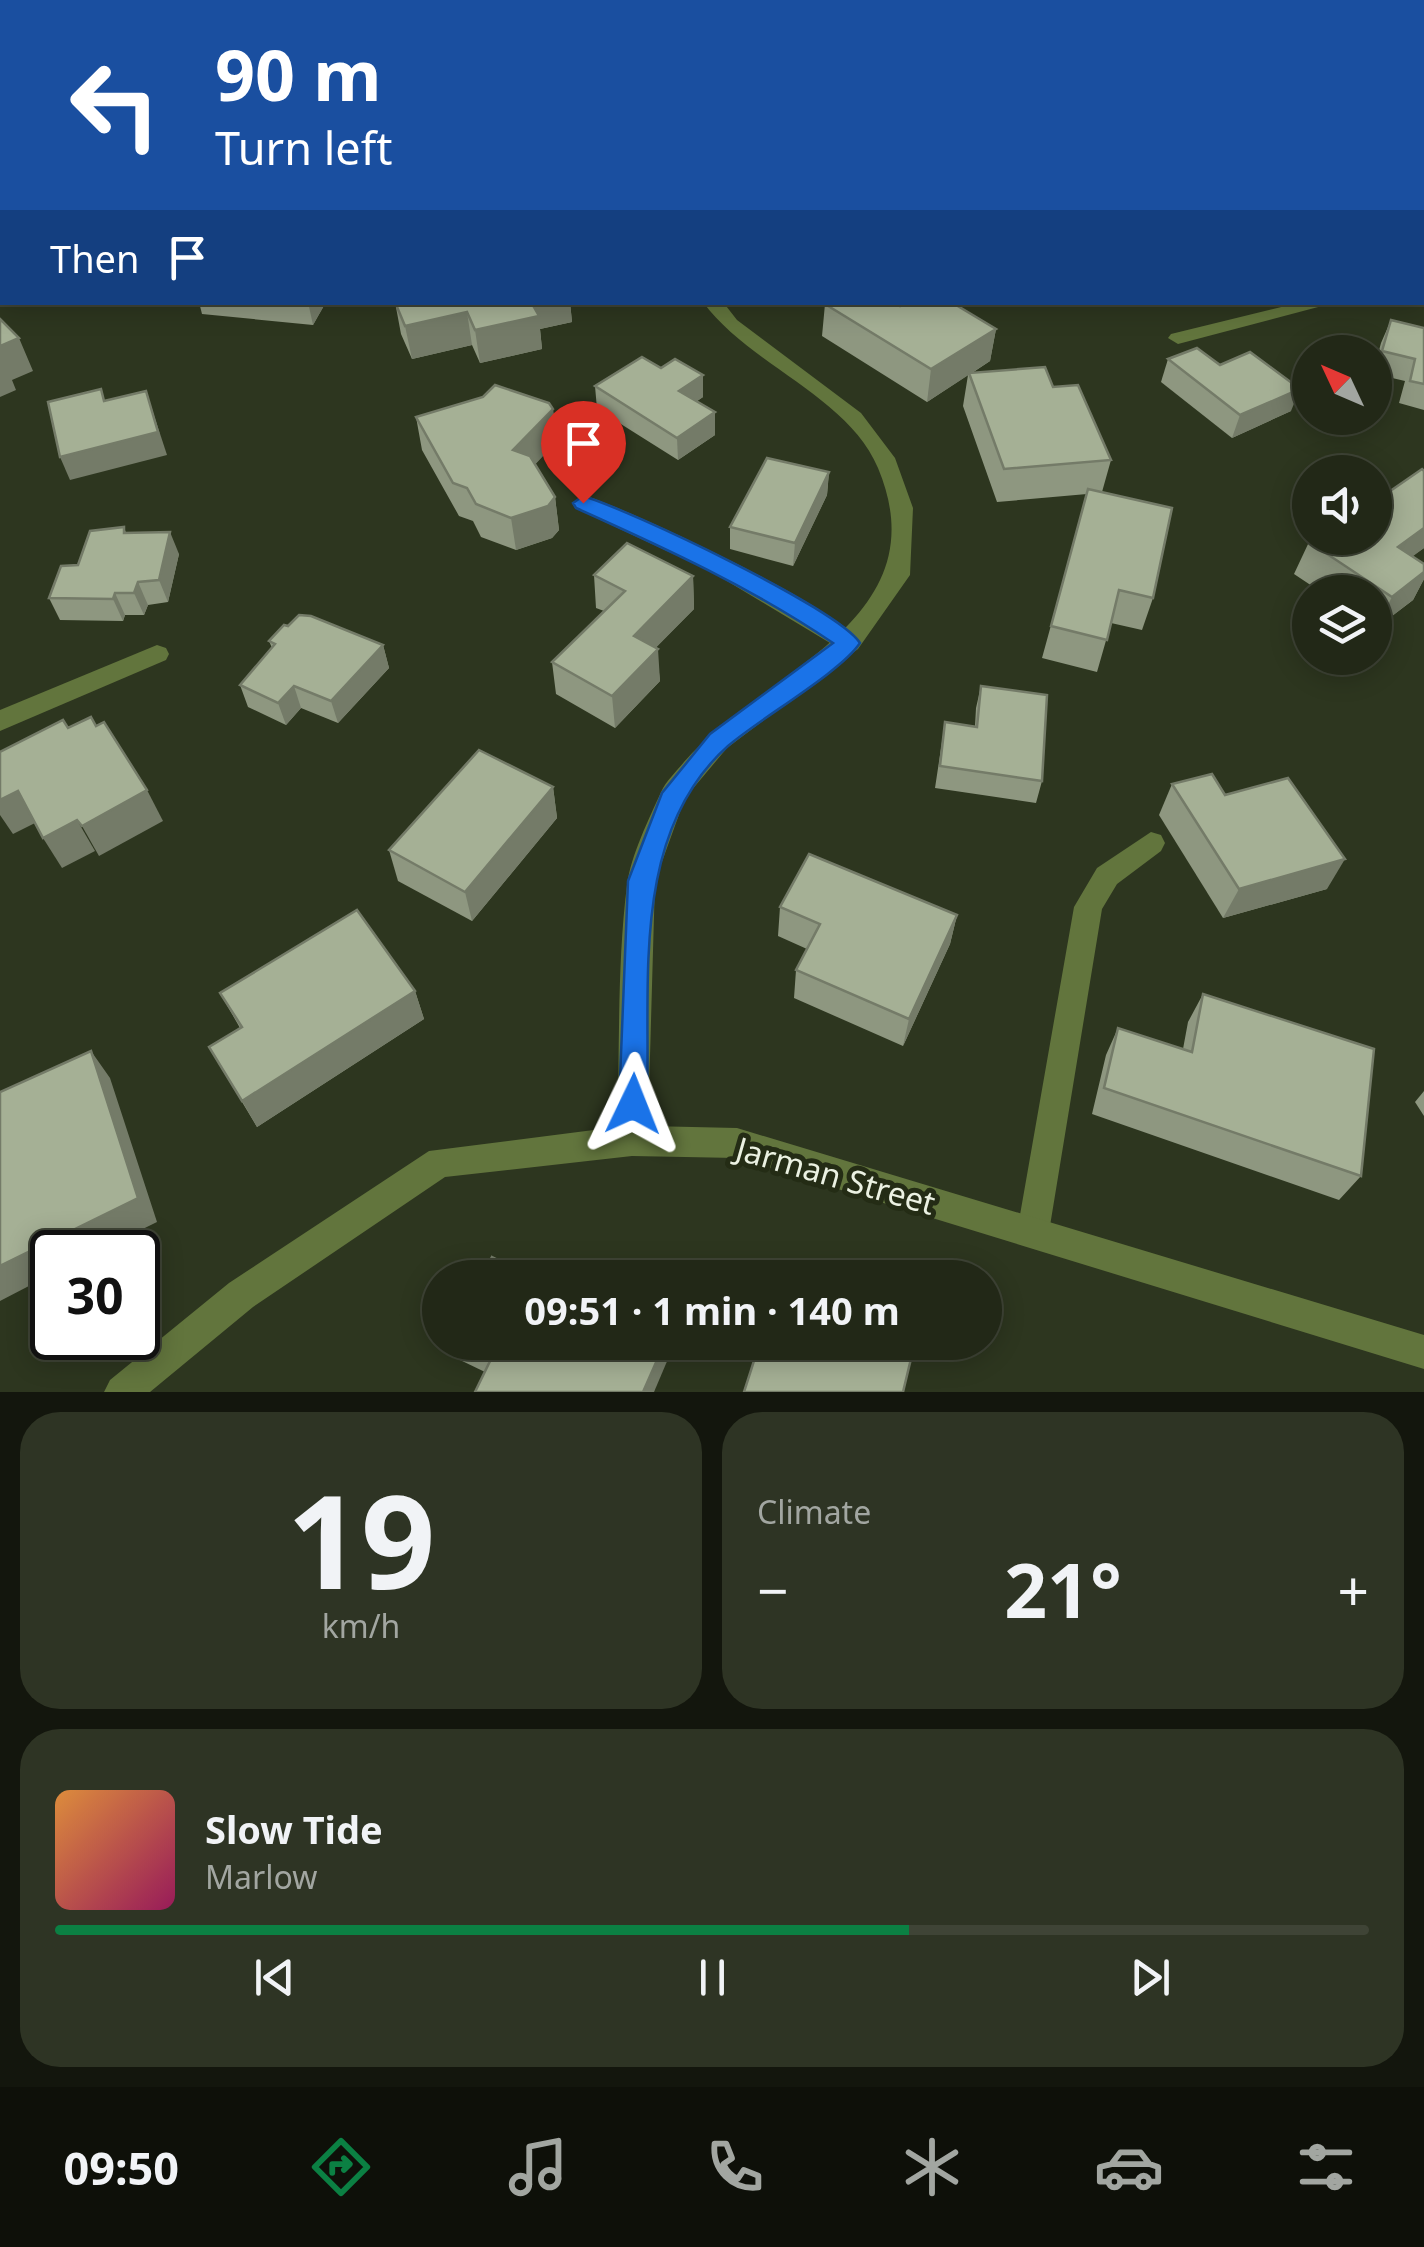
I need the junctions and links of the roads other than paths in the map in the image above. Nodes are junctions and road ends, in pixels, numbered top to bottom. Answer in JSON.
{"nodes":[{"id":1,"x":714,"y":305,"type":"edge"},
{"id":2,"x":1316,"y":305,"type":"edge"},
{"id":3,"x":1178,"y":338,"type":"dead end"},
{"id":4,"x":583,"y":503,"type":"dead end"},
{"id":5,"x":849,"y":643,"type":"junction"},
{"id":6,"x":156,"y":654,"type":"dead end"},
{"id":7,"x":0,"y":721,"type":"edge"},
{"id":8,"x":1151,"y":843,"type":"dead end"},
{"id":9,"x":632,"y":1142,"type":"junction"},
{"id":10,"x":1034,"y":1232,"type":"junction"},
{"id":11,"x":1424,"y":1352,"type":"edge"},
{"id":12,"x":122,"y":1392,"type":"edge"}],
"edges":[{"from":1,"to":5,"type":"street"},
{"from":2,"to":3,"type":"street"},
{"from":4,"to":5,"type":"street"},
{"from":5,"to":9,"type":"street"},
{"from":6,"to":7,"type":"street"},
{"from":8,"to":10,"type":"street"},
{"from":9,"to":10,"type":"street","name":"Jarman Street"},
{"from":9,"to":12,"type":"street","name":"Jarman Street"},
{"from":10,"to":11,"type":"street","name":"Jarman Street"}]}
